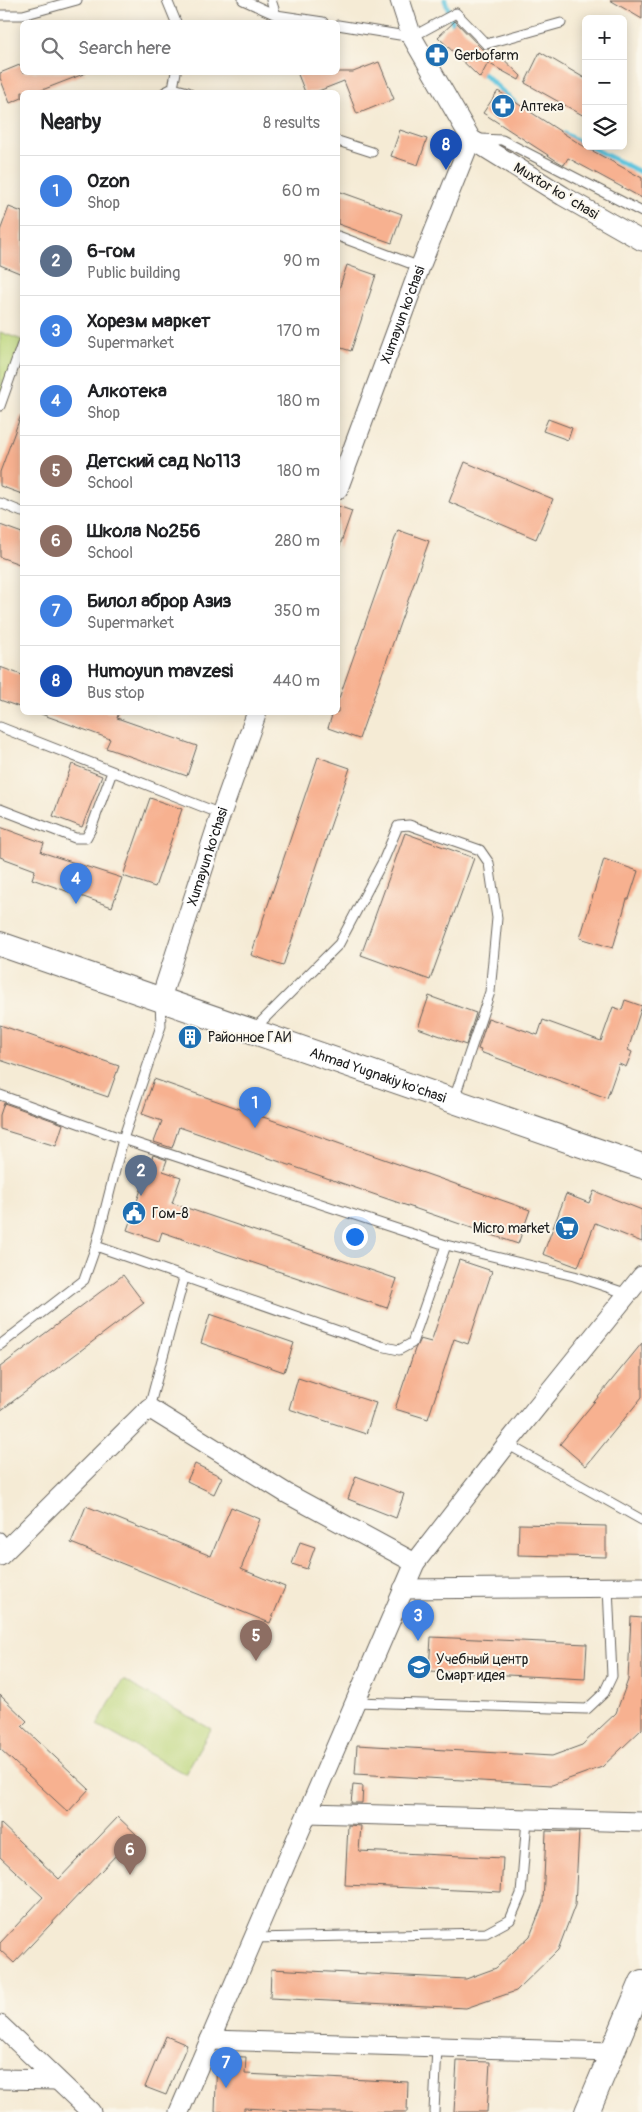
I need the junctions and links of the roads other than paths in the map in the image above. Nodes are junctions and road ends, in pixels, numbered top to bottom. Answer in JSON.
{"nodes":[{"id":1,"x":77,"y":0,"type":"edge"},
{"id":2,"x":167,"y":0,"type":"edge"},
{"id":3,"x":242,"y":0,"type":"edge"},
{"id":4,"x":271,"y":0,"type":"edge"},
{"id":5,"x":400,"y":0,"type":"edge"},
{"id":6,"x":0,"y":15,"type":"edge"},
{"id":7,"x":276,"y":15,"type":"junction"},
{"id":8,"x":175,"y":20,"type":"edge"},
{"id":9,"x":310,"y":20,"type":"edge"},
{"id":10,"x":561,"y":23,"type":"dead end"},
{"id":11,"x":340,"y":25,"type":"edge"},
{"id":12,"x":412,"y":37,"type":"junction"},
{"id":13,"x":175,"y":75,"type":"edge"},
{"id":14,"x":169,"y":90,"type":"edge"},
{"id":15,"x":471,"y":140,"type":"junction"},
{"id":16,"x":340,"y":142,"type":"edge"},
{"id":17,"x":372,"y":152,"type":"dead end"},
{"id":18,"x":642,"y":212,"type":"edge"},
{"id":19,"x":340,"y":237,"type":"edge"},
{"id":20,"x":642,"y":241,"type":"edge"},
{"id":21,"x":420,"y":267,"type":"junction"},
{"id":22,"x":20,"y":350,"type":"edge"},
{"id":23,"x":0,"y":406,"type":"edge"},
{"id":24,"x":340,"y":484,"type":"edge"},
{"id":25,"x":0,"y":503,"type":"edge"},
{"id":26,"x":20,"y":511,"type":"edge"},
{"id":27,"x":256,"y":715,"type":"edge"},
{"id":28,"x":0,"y":727,"type":"edge"},
{"id":29,"x":112,"y":772,"type":"junction"},
{"id":30,"x":0,"y":809,"type":"edge"},
{"id":31,"x":221,"y":814,"type":"junction"},
{"id":32,"x":0,"y":944,"type":"edge"},
{"id":33,"x":160,"y":1001,"type":"junction"},
{"id":34,"x":250,"y":1032,"type":"junction"},
{"id":35,"x":0,"y":1095,"type":"edge"},
{"id":36,"x":453,"y":1102,"type":"junction"},
{"id":37,"x":123,"y":1139,"type":"junction"},
{"id":38,"x":642,"y":1166,"type":"edge"},
{"id":39,"x":446,"y":1245,"type":"junction"},
{"id":40,"x":96,"y":1246,"type":"junction"},
{"id":41,"x":642,"y":1276,"type":"edge"},
{"id":42,"x":184,"y":1278,"type":"junction"},
{"id":43,"x":635,"y":1297,"type":"edge"},
{"id":44,"x":0,"y":1345,"type":"edge"},
{"id":45,"x":149,"y":1408,"type":"junction"},
{"id":46,"x":507,"y":1444,"type":"junction"},
{"id":47,"x":642,"y":1520,"type":"edge"},
{"id":48,"x":3,"y":1547,"type":"edge"},
{"id":49,"x":414,"y":1563,"type":"junction"},
{"id":50,"x":608,"y":1587,"type":"junction"},
{"id":51,"x":642,"y":1587,"type":"edge"},
{"id":52,"x":403,"y":1589,"type":"junction"},
{"id":53,"x":355,"y":1702,"type":"junction"},
{"id":54,"x":308,"y":1813,"type":"junction"},
{"id":55,"x":527,"y":1819,"type":"junction"},
{"id":56,"x":642,"y":1822,"type":"edge"},
{"id":57,"x":254,"y":1938,"type":"junction"},
{"id":58,"x":642,"y":1982,"type":"edge"},
{"id":59,"x":0,"y":2025,"type":"edge"},
{"id":60,"x":210,"y":2040,"type":"junction"},
{"id":61,"x":437,"y":2047,"type":"junction"},
{"id":62,"x":612,"y":2052,"type":"junction"},
{"id":63,"x":0,"y":2079,"type":"edge"},
{"id":64,"x":57,"y":2080,"type":"junction"},
{"id":65,"x":91,"y":2112,"type":"edge"},
{"id":66,"x":179,"y":2112,"type":"edge"},
{"id":67,"x":434,"y":2112,"type":"edge"},
{"id":68,"x":587,"y":2112,"type":"edge"}],
"edges":[{"from":1,"to":6,"type":"lane"},
{"from":2,"to":8,"type":"lane"},
{"from":3,"to":7,"type":"lane"},
{"from":4,"to":7,"type":"lane"},
{"from":5,"to":12,"type":"street"},
{"from":7,"to":9,"type":"lane"},
{"from":10,"to":12,"type":"lane"},
{"from":11,"to":12,"type":"lane"},
{"from":12,"to":15,"type":"street"},
{"from":13,"to":14,"type":"lane"},
{"from":15,"to":18,"type":"lane"},
{"from":15,"to":20,"type":"street","name":"Muxtor koʻchasi"},
{"from":15,"to":21,"type":"street","name":"Xumayun ko'chasi"},
{"from":16,"to":17,"type":"lane"},
{"from":19,"to":21,"type":"lane"},
{"from":21,"to":24,"type":"street","name":"Xumayun ko'chasi"},
{"from":22,"to":23,"type":"lane"},
{"from":25,"to":26,"type":"lane"},
{"from":27,"to":31,"type":"street","name":"Xumayun ko'chasi"},
{"from":28,"to":29,"type":"lane"},
{"from":29,"to":30,"type":"lane"},
{"from":29,"to":31,"type":"lane"},
{"from":31,"to":33,"type":"street","name":"Xumayun ko'chasi"},
{"from":32,"to":33,"type":"street","name":"Ahmad Yugnakiy ko'chasi"},
{"from":33,"to":34,"type":"street","name":"Ahmad Yugnakiy ko'chasi"},
{"from":33,"to":37,"type":"lane"},
{"from":34,"to":36,"type":"street","name":"Ahmad Yugnakiy ko'chasi"},
{"from":34,"to":36,"type":"lane"},
{"from":35,"to":37,"type":"lane"},
{"from":36,"to":38,"type":"street","name":"Ahmad Yugnakiy ko'chasi"},
{"from":37,"to":39,"type":"lane"},
{"from":37,"to":40,"type":"lane"},
{"from":39,"to":42,"type":"lane"},
{"from":39,"to":43,"type":"lane"},
{"from":40,"to":42,"type":"lane"},
{"from":40,"to":44,"type":"lane"},
{"from":41,"to":43,"type":"street"},
{"from":42,"to":45,"type":"lane"},
{"from":43,"to":46,"type":"street"},
{"from":45,"to":48,"type":"street"},
{"from":45,"to":49,"type":"street"},
{"from":46,"to":47,"type":"lane"},
{"from":46,"to":49,"type":"street"},
{"from":49,"to":52,"type":"street"},
{"from":50,"to":51,"type":"street"},
{"from":50,"to":52,"type":"street"},
{"from":50,"to":53,"type":"lane"},
{"from":52,"to":53,"type":"street"},
{"from":53,"to":54,"type":"street"},
{"from":54,"to":55,"type":"street"},
{"from":54,"to":57,"type":"street"},
{"from":55,"to":56,"type":"street"},
{"from":55,"to":57,"type":"lane"},
{"from":57,"to":60,"type":"street"},
{"from":58,"to":62,"type":"street"},
{"from":59,"to":64,"type":"street"},
{"from":60,"to":61,"type":"street"},
{"from":60,"to":66,"type":"street"},
{"from":61,"to":62,"type":"street"},
{"from":61,"to":67,"type":"lane"},
{"from":62,"to":68,"type":"street"},
{"from":63,"to":64,"type":"street"},
{"from":64,"to":65,"type":"street"}]}
